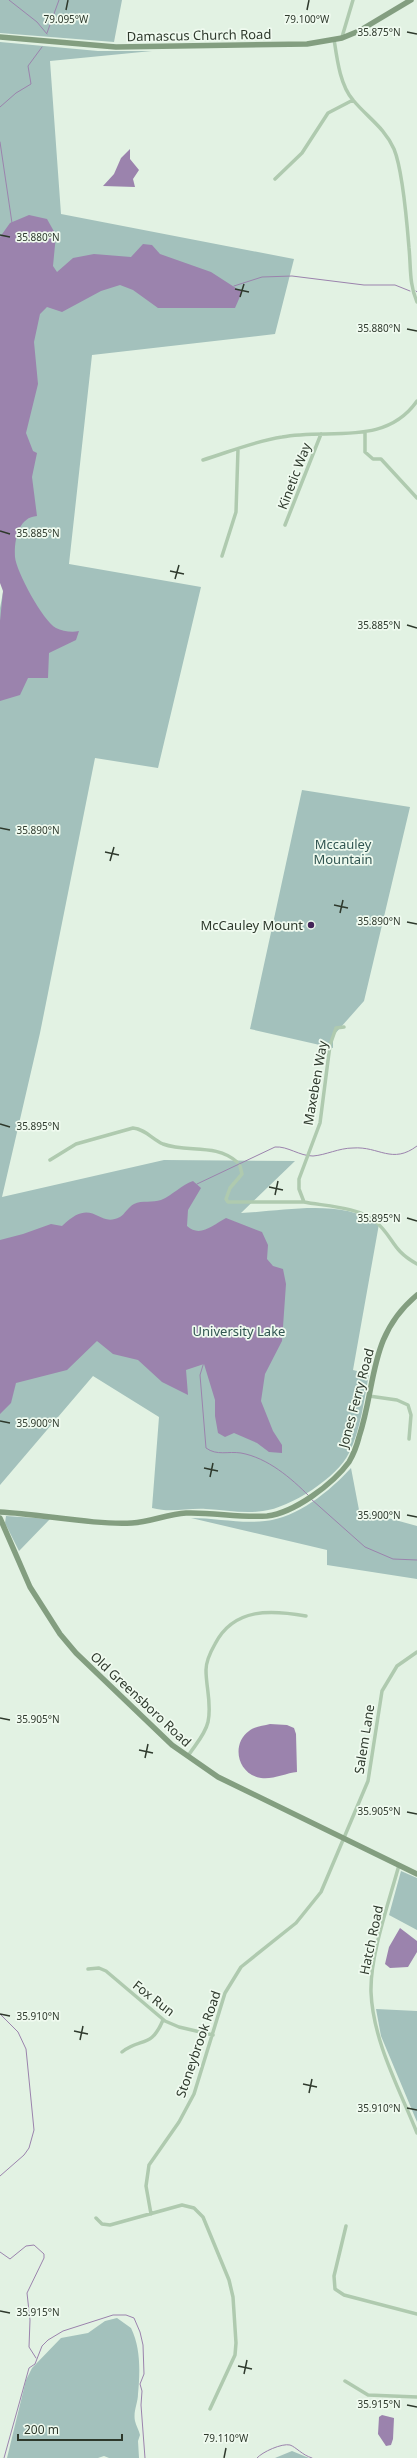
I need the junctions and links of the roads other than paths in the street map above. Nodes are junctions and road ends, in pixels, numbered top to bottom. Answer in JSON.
{"nodes":[{"id":1,"x":353,"y":0,"type":"edge"},
{"id":2,"x":411,"y":0,"type":"edge"},
{"id":3,"x":0,"y":37,"type":"edge"},
{"id":4,"x":342,"y":38,"type":"junction"},
{"id":5,"x":334,"y":39,"type":"junction"},
{"id":6,"x":353,"y":100,"type":"junction"},
{"id":7,"x":275,"y":179,"type":"dead end"},
{"id":8,"x":417,"y":302,"type":"edge"},
{"id":9,"x":417,"y":401,"type":"edge"},
{"id":10,"x":365,"y":433,"type":"junction"},
{"id":11,"x":321,"y":434,"type":"junction"},
{"id":12,"x":238,"y":448,"type":"junction"},
{"id":13,"x":203,"y":460,"type":"dead end"},
{"id":14,"x":417,"y":498,"type":"edge"},
{"id":15,"x":285,"y":525,"type":"dead end"},
{"id":16,"x":222,"y":556,"type":"dead end"},
{"id":17,"x":344,"y":1026,"type":"dead end"},
{"id":18,"x":50,"y":1160,"type":"dead end"},
{"id":19,"x":237,"y":1162,"type":"dead end"},
{"id":20,"x":240,"y":1166,"type":"dead end"},
{"id":21,"x":304,"y":1202,"type":"junction"},
{"id":22,"x":417,"y":1264,"type":"edge"},
{"id":23,"x":417,"y":1295,"type":"edge"},
{"id":24,"x":368,"y":1395,"type":"junction"},
{"id":25,"x":409,"y":1439,"type":"dead end"},
{"id":26,"x":0,"y":1512,"type":"edge"},
{"id":27,"x":0,"y":1518,"type":"edge"},
{"id":28,"x":1,"y":1523,"type":"edge"},
{"id":29,"x":306,"y":1616,"type":"dead end"},
{"id":30,"x":417,"y":1652,"type":"edge"},
{"id":31,"x":188,"y":1757,"type":"junction"},
{"id":32,"x":343,"y":1838,"type":"junction"},
{"id":33,"x":399,"y":1865,"type":"junction"},
{"id":34,"x":417,"y":1874,"type":"edge"},
{"id":35,"x":88,"y":1969,"type":"dead end"},
{"id":36,"x":163,"y":2020,"type":"junction"},
{"id":37,"x":212,"y":2035,"type":"junction"},
{"id":38,"x":122,"y":2052,"type":"dead end"},
{"id":39,"x":417,"y":2133,"type":"edge"},
{"id":40,"x":151,"y":2214,"type":"junction"},
{"id":41,"x":96,"y":2218,"type":"dead end"},
{"id":42,"x":346,"y":2226,"type":"dead end"},
{"id":43,"x":417,"y":2314,"type":"edge"},
{"id":44,"x":345,"y":2381,"type":"dead end"},
{"id":45,"x":417,"y":2397,"type":"edge"},
{"id":46,"x":210,"y":2409,"type":"dead end"}],
"edges":[{"from":1,"to":4,"type":"street"},
{"from":2,"to":4,"type":"street","name":"Damascus Church Road"},
{"from":3,"to":5,"type":"street","name":"Damascus Church Road"},
{"from":4,"to":5,"type":"street","name":"Damascus Church Road"},
{"from":5,"to":6,"type":"street"},
{"from":6,"to":7,"type":"street"},
{"from":6,"to":8,"type":"street"},
{"from":9,"to":10,"type":"street"},
{"from":10,"to":11,"type":"street"},
{"from":10,"to":14,"type":"street"},
{"from":11,"to":12,"type":"street"},
{"from":11,"to":15,"type":"street","name":"Kinetic Way"},
{"from":12,"to":13,"type":"street"},
{"from":12,"to":16,"type":"street"},
{"from":17,"to":21,"type":"street","name":"Maxeben Way"},
{"from":18,"to":19,"type":"street"},
{"from":20,"to":21,"type":"street"},
{"from":21,"to":22,"type":"street"},
{"from":23,"to":24,"type":"street","name":"Jones Ferry Road"},
{"from":24,"to":25,"type":"street"},
{"from":24,"to":26,"type":"street","name":"Jones Ferry Road"},
{"from":27,"to":28,"type":"street","name":"Old Greensboro Road"},
{"from":28,"to":31,"type":"street","name":"Old Greensboro Road"},
{"from":29,"to":31,"type":"street"},
{"from":30,"to":32,"type":"street","name":"Salem Lane"},
{"from":31,"to":32,"type":"street","name":"Old Greensboro Road"},
{"from":32,"to":33,"type":"street","name":"Old Greensboro Road"},
{"from":32,"to":37,"type":"street","name":"Stoneybrook Road"},
{"from":33,"to":34,"type":"street","name":"Old Greensboro Road"},
{"from":33,"to":39,"type":"street","name":"Hatch Road"},
{"from":35,"to":36,"type":"street","name":"Fox Run"},
{"from":36,"to":37,"type":"street","name":"Fox Run"},
{"from":36,"to":38,"type":"street"},
{"from":37,"to":40,"type":"street","name":"Stoneybrook Road"},
{"from":40,"to":41,"type":"street"},
{"from":40,"to":46,"type":"street"},
{"from":42,"to":43,"type":"street"},
{"from":44,"to":45,"type":"street"}]}
